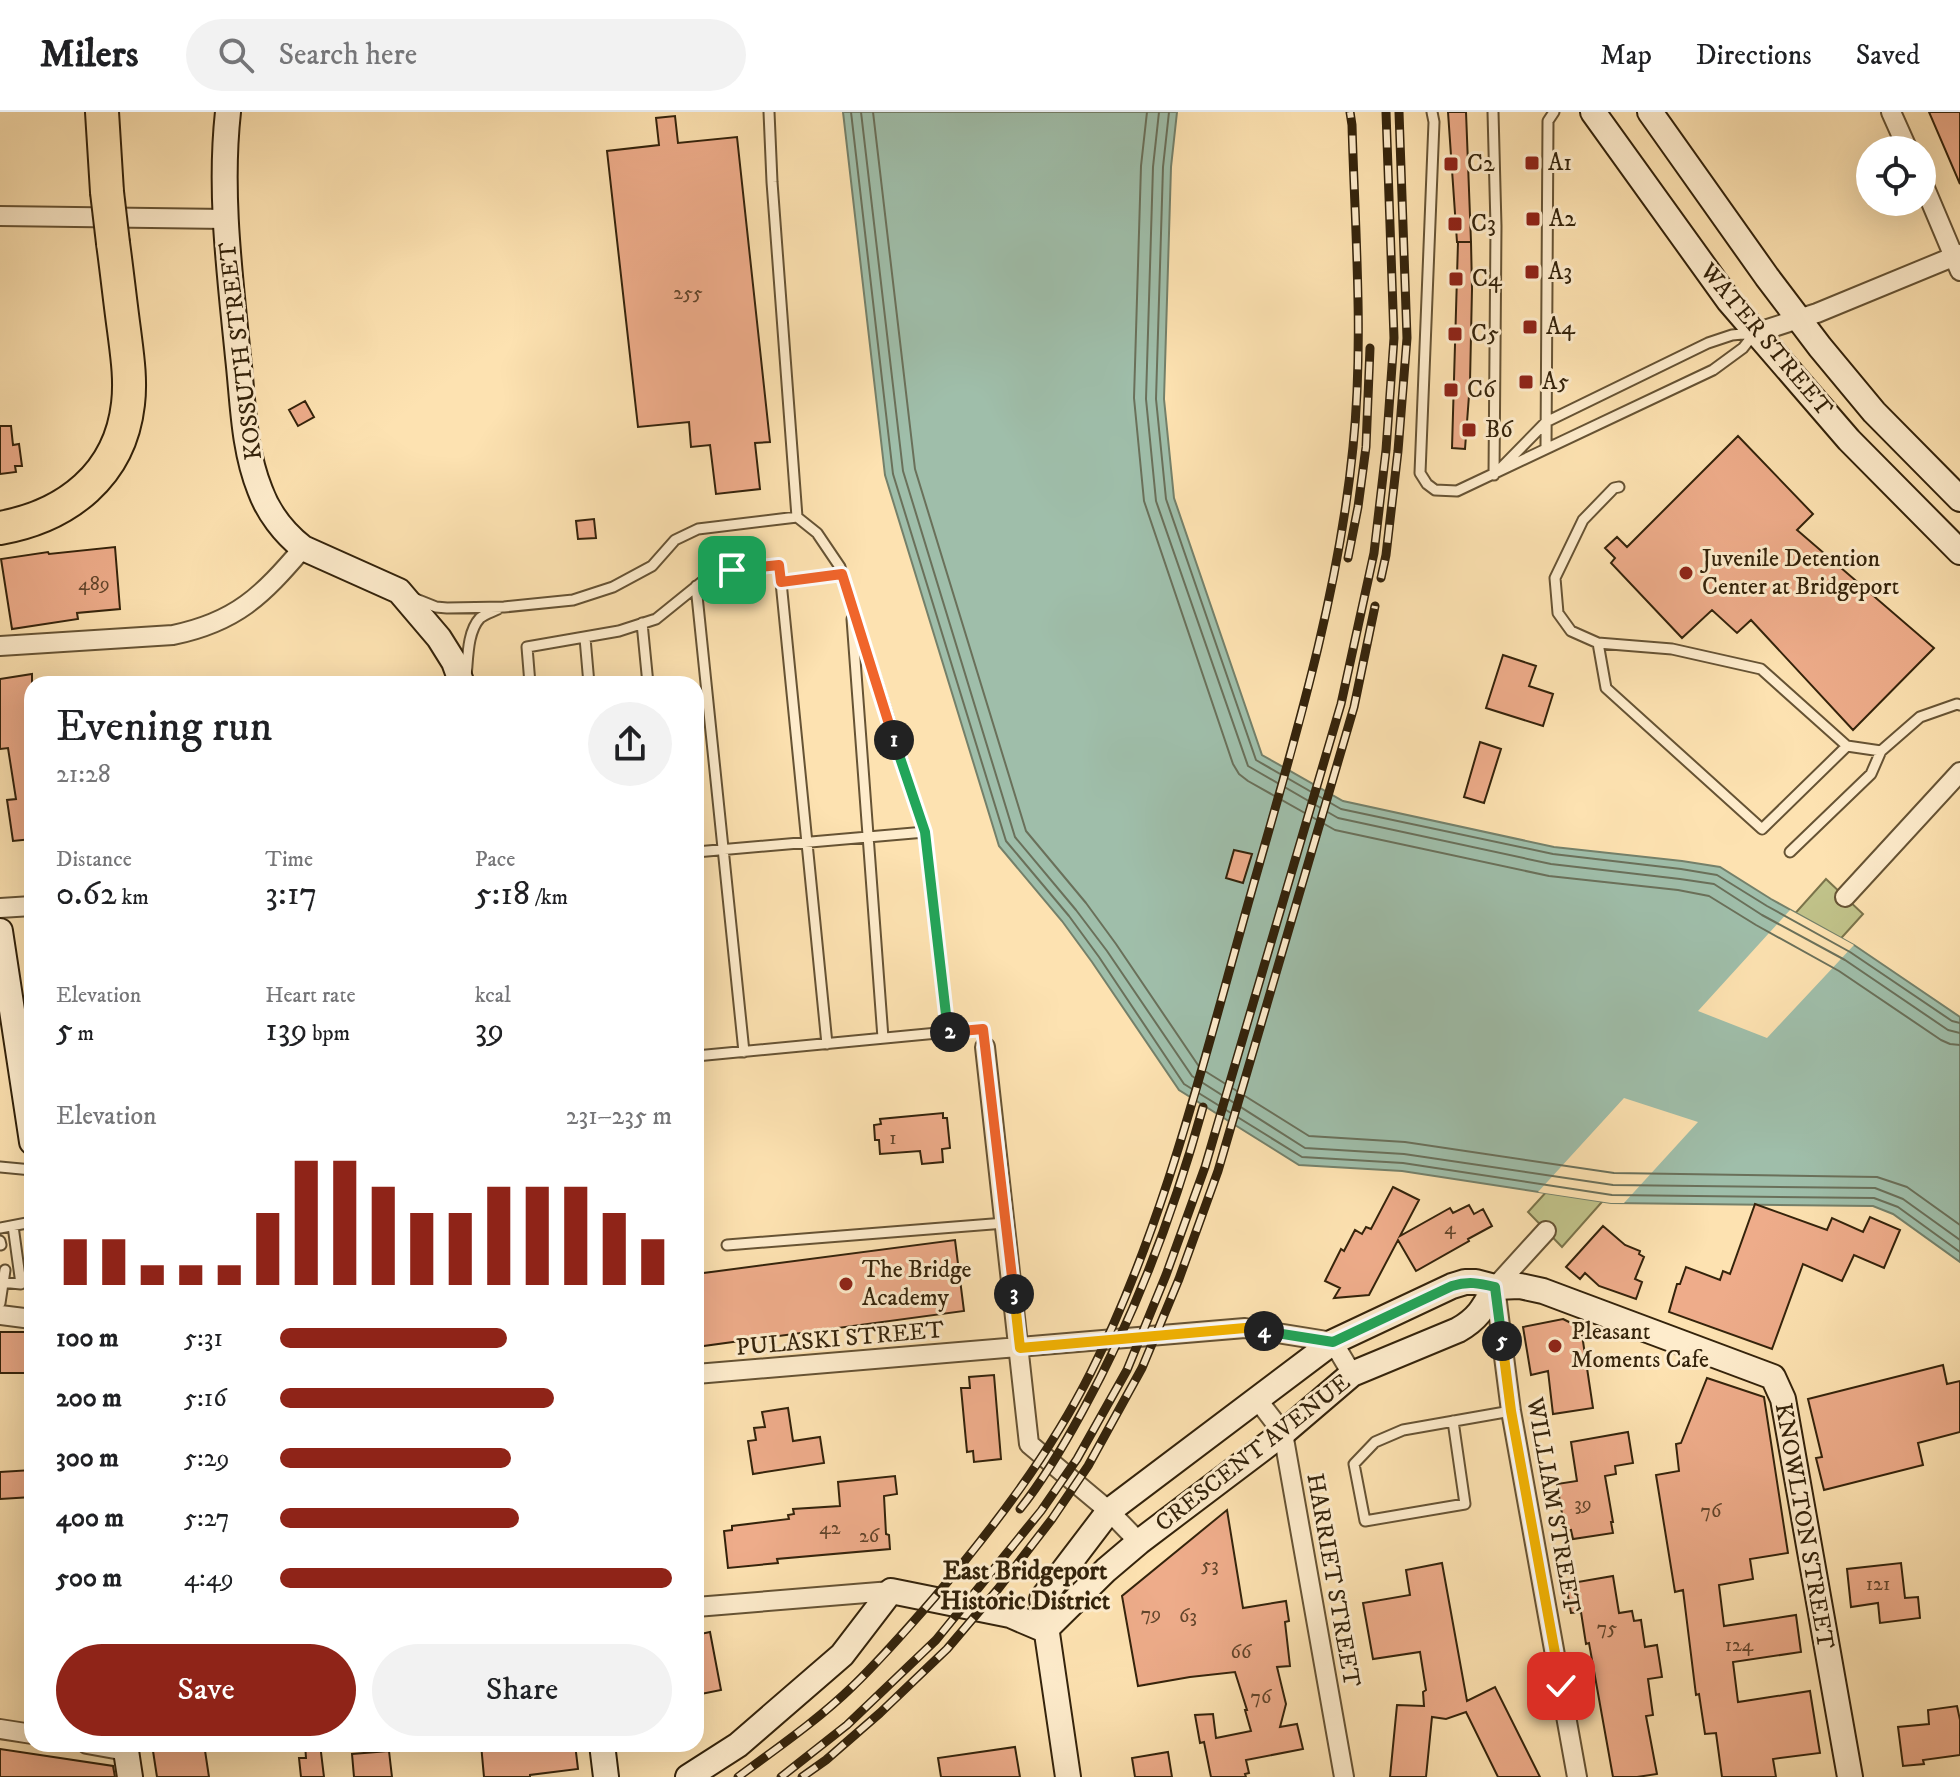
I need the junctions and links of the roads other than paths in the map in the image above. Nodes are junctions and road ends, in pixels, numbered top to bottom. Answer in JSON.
{"nodes":[{"id":1,"x":102,"y":112,"type":"edge"},
{"id":2,"x":228,"y":112,"type":"edge"},
{"id":3,"x":769,"y":112,"type":"edge"},
{"id":4,"x":1432,"y":112,"type":"edge"},
{"id":5,"x":1493,"y":112,"type":"edge"},
{"id":6,"x":1554,"y":112,"type":"edge"},
{"id":7,"x":1593,"y":112,"type":"edge"},
{"id":8,"x":1650,"y":112,"type":"edge"},
{"id":9,"x":1891,"y":112,"type":"edge"},
{"id":10,"x":1902,"y":136,"type":"edge"},
{"id":11,"x":1936,"y":212,"type":"edge"},
{"id":12,"x":0,"y":216,"type":"edge"},
{"id":13,"x":226,"y":219,"type":"junction"},
{"id":14,"x":1958,"y":260,"type":"edge"},
{"id":15,"x":1799,"y":320,"type":"junction"},
{"id":16,"x":1755,"y":333,"type":"junction"},
{"id":17,"x":1546,"y":422,"type":"junction"},
{"id":18,"x":1546,"y":448,"type":"junction"},
{"id":19,"x":1494,"y":475,"type":"junction"},
{"id":20,"x":1619,"y":487,"type":"dead end"},
{"id":21,"x":1960,"y":499,"type":"edge"},
{"id":22,"x":797,"y":517,"type":"junction"},
{"id":23,"x":0,"y":528,"type":"edge"},
{"id":24,"x":303,"y":548,"type":"junction"},
{"id":25,"x":1960,"y":552,"type":"edge"},
{"id":26,"x":842,"y":574,"type":"junction"},
{"id":27,"x":781,"y":582,"type":"junction"},
{"id":28,"x":696,"y":586,"type":"junction"},
{"id":29,"x":399,"y":591,"type":"junction"},
{"id":30,"x":851,"y":602,"type":"junction"},
{"id":31,"x":504,"y":607,"type":"junction"},
{"id":32,"x":642,"y":623,"type":"junction"},
{"id":33,"x":585,"y":638,"type":"junction"},
{"id":34,"x":1598,"y":643,"type":"junction"},
{"id":35,"x":0,"y":646,"type":"edge"},
{"id":36,"x":460,"y":676,"type":"edge"},
{"id":37,"x":464,"y":676,"type":"edge"},
{"id":38,"x":529,"y":676,"type":"edge"},
{"id":39,"x":588,"y":676,"type":"edge"},
{"id":40,"x":647,"y":676,"type":"edge"},
{"id":41,"x":1960,"y":705,"type":"edge"},
{"id":42,"x":1847,"y":746,"type":"junction"},
{"id":43,"x":1881,"y":751,"type":"junction"},
{"id":44,"x":1960,"y":772,"type":"edge"},
{"id":45,"x":925,"y":832,"type":"junction"},
{"id":46,"x":867,"y":837,"type":"junction"},
{"id":47,"x":807,"y":842,"type":"junction"},
{"id":48,"x":724,"y":849,"type":"junction"},
{"id":49,"x":704,"y":851,"type":"edge"},
{"id":50,"x":1790,"y":852,"type":"dead end"},
{"id":51,"x":1845,"y":897,"type":"dead end"},
{"id":52,"x":24,"y":906,"type":"edge"},
{"id":53,"x":0,"y":908,"type":"edge"},
{"id":54,"x":0,"y":931,"type":"edge"},
{"id":55,"x":7,"y":1026,"type":"edge"},
{"id":56,"x":948,"y":1032,"type":"junction"},
{"id":57,"x":883,"y":1038,"type":"junction"},
{"id":58,"x":827,"y":1044,"type":"junction"},
{"id":59,"x":985,"y":1047,"type":"joint"},
{"id":60,"x":744,"y":1052,"type":"junction"},
{"id":61,"x":704,"y":1055,"type":"edge"},
{"id":62,"x":24,"y":1105,"type":"edge"},
{"id":63,"x":0,"y":1167,"type":"edge"},
{"id":64,"x":24,"y":1169,"type":"edge"},
{"id":65,"x":1005,"y":1223,"type":"junction"},
{"id":66,"x":24,"y":1224,"type":"edge"},
{"id":67,"x":13,"y":1226,"type":"junction"},
{"id":68,"x":0,"y":1228,"type":"edge"},
{"id":69,"x":1546,"y":1231,"type":"dead end"},
{"id":70,"x":727,"y":1245,"type":"dead end"},
{"id":71,"x":5,"y":1270,"type":"dead end"},
{"id":72,"x":1,"y":1282,"type":"edge"},
{"id":73,"x":24,"y":1283,"type":"edge"},
{"id":74,"x":21,"y":1284,"type":"junction"},
{"id":75,"x":1495,"y":1287,"type":"junction"},
{"id":76,"x":0,"y":1303,"type":"edge"},
{"id":77,"x":0,"y":1315,"type":"edge"},
{"id":78,"x":24,"y":1318,"type":"edge"},
{"id":79,"x":1333,"y":1342,"type":"junction"},
{"id":80,"x":1020,"y":1348,"type":"junction"},
{"id":81,"x":704,"y":1373,"type":"edge"},
{"id":82,"x":1352,"y":1374,"type":"junction"},
{"id":83,"x":1257,"y":1399,"type":"junction"},
{"id":84,"x":1511,"y":1411,"type":"junction"},
{"id":85,"x":1453,"y":1421,"type":"junction"},
{"id":86,"x":1283,"y":1433,"type":"junction"},
{"id":87,"x":1109,"y":1511,"type":"junction"},
{"id":88,"x":1139,"y":1542,"type":"junction"},
{"id":89,"x":891,"y":1591,"type":"junction"},
{"id":90,"x":704,"y":1606,"type":"edge"},
{"id":91,"x":1045,"y":1630,"type":"junction"},
{"id":92,"x":0,"y":1729,"type":"edge"},
{"id":93,"x":24,"y":1733,"type":"edge"},
{"id":94,"x":126,"y":1752,"type":"edge"},
{"id":95,"x":603,"y":1752,"type":"edge"},
{"id":96,"x":130,"y":1777,"type":"edge"},
{"id":97,"x":606,"y":1777,"type":"edge"},
{"id":98,"x":688,"y":1777,"type":"edge"},
{"id":99,"x":1068,"y":1777,"type":"edge"},
{"id":100,"x":1344,"y":1777,"type":"edge"},
{"id":101,"x":1577,"y":1777,"type":"edge"},
{"id":102,"x":1850,"y":1777,"type":"edge"}],
"edges":[{"from":1,"to":23,"type":"highway","bridge":true},
{"from":2,"to":13,"type":"main road","name":"KOSSUTH STREET"},
{"from":3,"to":22,"type":"lane"},
{"from":4,"to":19,"type":"lane"},
{"from":5,"to":19,"type":"lane"},
{"from":6,"to":17,"type":"lane"},
{"from":7,"to":16,"type":"main road","name":"WATER STREET"},
{"from":8,"to":15,"type":"main road","name":"WATER STREET"},
{"from":9,"to":10,"type":"street"},
{"from":11,"to":14,"type":"street"},
{"from":12,"to":13,"type":"street"},
{"from":13,"to":24,"type":"main road","name":"KOSSUTH STREET"},
{"from":14,"to":15,"type":"street"},
{"from":15,"to":16,"type":"street"},
{"from":15,"to":21,"type":"main road","name":"WATER STREET"},
{"from":16,"to":17,"type":"lane"},
{"from":16,"to":18,"type":"lane"},
{"from":16,"to":25,"type":"main road","name":"WATER STREET"},
{"from":17,"to":18,"type":"lane"},
{"from":17,"to":19,"type":"lane"},
{"from":18,"to":19,"type":"lane"},
{"from":20,"to":34,"type":"lane"},
{"from":22,"to":26,"type":"lane"},
{"from":22,"to":31,"type":"lane"},
{"from":24,"to":29,"type":"main road","name":"KOSSUTH STREET"},
{"from":24,"to":35,"type":"street"},
{"from":26,"to":27,"type":"lane"},
{"from":26,"to":30,"type":"lane"},
{"from":27,"to":28,"type":"lane"},
{"from":27,"to":47,"type":"lane"},
{"from":28,"to":32,"type":"lane"},
{"from":28,"to":48,"type":"lane"},
{"from":29,"to":31,"type":"lane"},
{"from":29,"to":36,"type":"main road","name":"KOSSUTH STREET"},
{"from":30,"to":45,"type":"lane"},
{"from":30,"to":46,"type":"lane"},
{"from":31,"to":37,"type":"lane"},
{"from":32,"to":33,"type":"lane"},
{"from":32,"to":40,"type":"lane"},
{"from":33,"to":38,"type":"lane"},
{"from":33,"to":39,"type":"lane"},
{"from":34,"to":42,"type":"lane"},
{"from":34,"to":42,"type":"lane"},
{"from":41,"to":43,"type":"lane"},
{"from":42,"to":43,"type":"lane"},
{"from":43,"to":50,"type":"lane"},
{"from":44,"to":51,"type":"street"},
{"from":45,"to":46,"type":"lane"},
{"from":45,"to":56,"type":"lane"},
{"from":46,"to":47,"type":"lane"},
{"from":46,"to":57,"type":"lane"},
{"from":47,"to":48,"type":"lane"},
{"from":47,"to":58,"type":"lane"},
{"from":48,"to":49,"type":"lane"},
{"from":48,"to":60,"type":"lane"},
{"from":52,"to":53,"type":"street"},
{"from":54,"to":55,"type":"main road"},
{"from":55,"to":62,"type":"main road"},
{"from":56,"to":57,"type":"lane"},
{"from":56,"to":59,"type":"lane"},
{"from":57,"to":58,"type":"lane"},
{"from":58,"to":60,"type":"lane"},
{"from":59,"to":65,"type":"street"},
{"from":60,"to":61,"type":"lane"},
{"from":63,"to":64,"type":"lane"},
{"from":65,"to":70,"type":"lane"},
{"from":65,"to":80,"type":"street"},
{"from":66,"to":67,"type":"lane"},
{"from":67,"to":68,"type":"lane"},
{"from":67,"to":74,"type":"lane"},
{"from":69,"to":75,"type":"street"},
{"from":71,"to":72,"type":"lane"},
{"from":72,"to":74,"type":"lane"},
{"from":72,"to":76,"type":"lane"},
{"from":73,"to":74,"type":"lane"},
{"from":75,"to":79,"type":"main road","name":"CRESCENT AVENUE"},
{"from":75,"to":82,"type":"main road","name":"CRESCENT AVENUE"},
{"from":75,"to":84,"type":"street","name":"WILLIAM STREET"},
{"from":75,"to":102,"type":"main road","name":"KNOWLTON STREET"},
{"from":77,"to":78,"type":"street"},
{"from":79,"to":80,"type":"street","name":"PULASKI STREET"},
{"from":79,"to":82,"type":"street"},
{"from":79,"to":83,"type":"main road","name":"CRESCENT AVENUE"},
{"from":80,"to":81,"type":"street","name":"PULASKI STREET"},
{"from":80,"to":87,"type":"street"},
{"from":82,"to":86,"type":"main road","name":"CRESCENT AVENUE"},
{"from":83,"to":86,"type":"street","name":"HARRIET STREET"},
{"from":83,"to":87,"type":"main road","name":"CRESCENT AVENUE"},
{"from":84,"to":85,"type":"lane"},
{"from":84,"to":101,"type":"street","name":"WILLIAM STREET"},
{"from":85,"to":85,"type":"lane"},
{"from":86,"to":88,"type":"main road","name":"CRESCENT AVENUE"},
{"from":86,"to":100,"type":"street","name":"HARRIET STREET"},
{"from":87,"to":88,"type":"street"},
{"from":87,"to":91,"type":"main road","name":"CRESCENT AVENUE"},
{"from":88,"to":91,"type":"main road","name":"CRESCENT AVENUE"},
{"from":89,"to":90,"type":"street"},
{"from":89,"to":91,"type":"main road"},
{"from":89,"to":98,"type":"main road"},
{"from":91,"to":99,"type":"main road"},
{"from":92,"to":93,"type":"street"},
{"from":94,"to":96,"type":"main road"},
{"from":95,"to":97,"type":"main road"}]}
